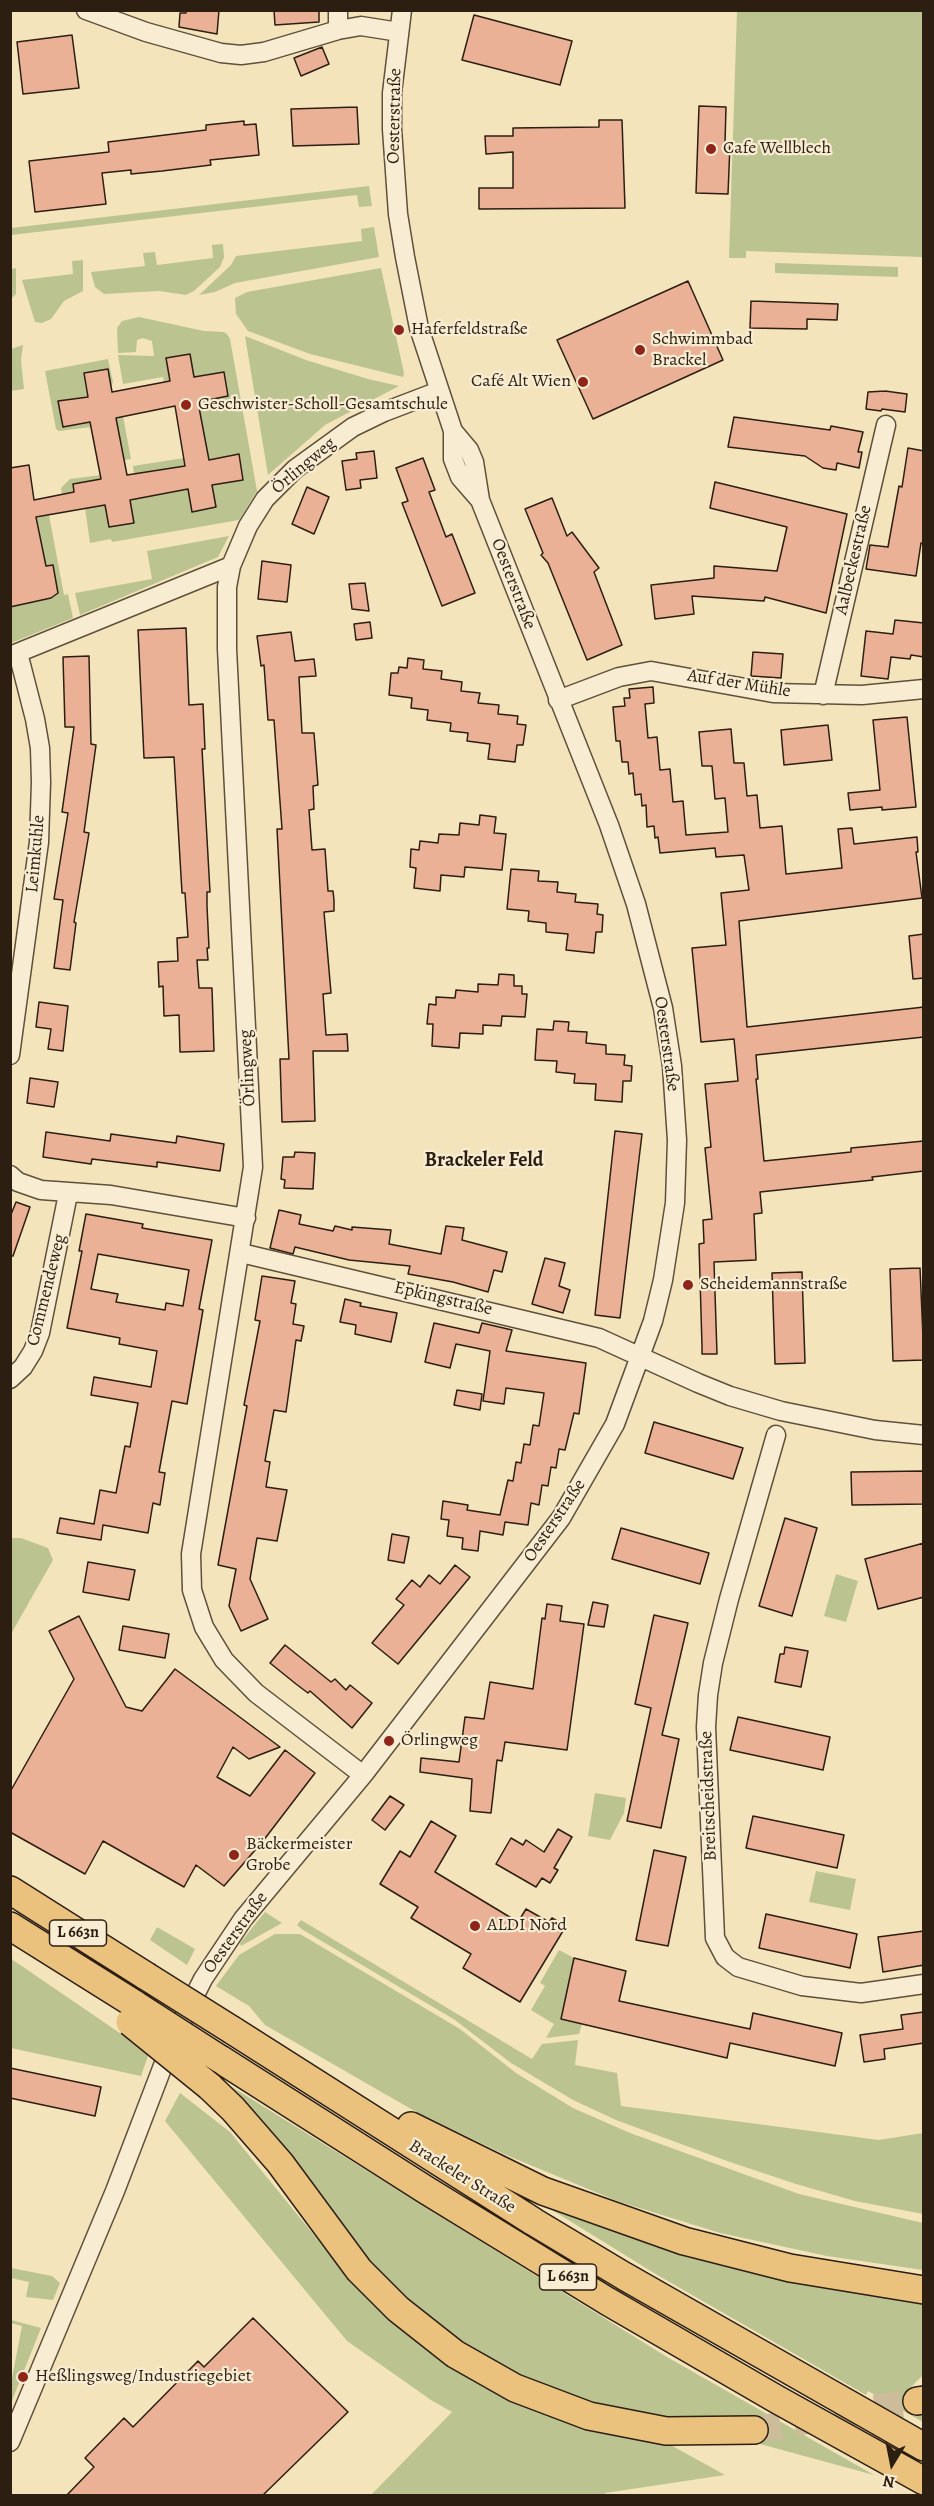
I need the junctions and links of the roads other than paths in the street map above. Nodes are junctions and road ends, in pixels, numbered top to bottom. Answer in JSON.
{"nodes":[{"id":1,"x":86,"y":10,"type":"edge"},
{"id":2,"x":338,"y":10,"type":"edge"},
{"id":3,"x":402,"y":10,"type":"edge"},
{"id":4,"x":338,"y":30,"type":"junction"},
{"id":5,"x":399,"y":32,"type":"junction"},
{"id":6,"x":439,"y":391,"type":"junction"},
{"id":7,"x":886,"y":425,"type":"dead end"},
{"id":8,"x":231,"y":566,"type":"junction"},
{"id":9,"x":14,"y":655,"type":"edge"},
{"id":10,"x":924,"y":689,"type":"edge"},
{"id":11,"x":823,"y":695,"type":"junction"},
{"id":12,"x":558,"y":700,"type":"junction"},
{"id":13,"x":10,"y":1055,"type":"edge"},
{"id":14,"x":10,"y":1175,"type":"edge"},
{"id":15,"x":68,"y":1194,"type":"junction"},
{"id":16,"x":246,"y":1218,"type":"junction"},
{"id":17,"x":241,"y":1253,"type":"junction"},
{"id":18,"x":641,"y":1357,"type":"junction"},
{"id":19,"x":10,"y":1379,"type":"edge"},
{"id":20,"x":776,"y":1435,"type":"dead end"},
{"id":21,"x":924,"y":1435,"type":"edge"},
{"id":22,"x":363,"y":1775,"type":"junction"},
{"id":23,"x":10,"y":1890,"type":"edge"},
{"id":24,"x":20,"y":1932,"type":"edge"},
{"id":25,"x":924,"y":1984,"type":"edge"},
{"id":26,"x":133,"y":2013,"type":"junction"},
{"id":27,"x":262,"y":2050,"type":"junction"},
{"id":28,"x":924,"y":2290,"type":"edge"},
{"id":29,"x":754,"y":2430,"type":"tunnel mouth"},
{"id":30,"x":10,"y":2442,"type":"edge"},
{"id":31,"x":924,"y":2447,"type":"edge"},
{"id":32,"x":924,"y":2481,"type":"edge"}],
"edges":[{"from":1,"to":4,"type":"street"},
{"from":2,"to":4,"type":"street"},
{"from":3,"to":5,"type":"street","name":"Oesterstraße"},
{"from":4,"to":5,"type":"street"},
{"from":5,"to":6,"type":"street","name":"Oesterstraße"},
{"from":6,"to":8,"type":"street","name":"Örlingweg"},
{"from":6,"to":12,"type":"street","name":"Oesterstraße"},
{"from":7,"to":11,"type":"street","name":"Aalbeckestraße"},
{"from":8,"to":9,"type":"street"},
{"from":8,"to":16,"type":"street","name":"Örlingweg"},
{"from":9,"to":13,"type":"street","name":"Leimkuhle"},
{"from":10,"to":11,"type":"street","name":"Auf der Mühle"},
{"from":11,"to":12,"type":"street","name":"Auf der Mühle"},
{"from":12,"to":18,"type":"street","name":"Oesterstraße"},
{"from":14,"to":15,"type":"street"},
{"from":15,"to":16,"type":"street"},
{"from":15,"to":19,"type":"street","name":"Commendeweg"},
{"from":16,"to":17,"type":"street","name":"Örlingweg"},
{"from":17,"to":18,"type":"street","name":"Epkingstraße"},
{"from":17,"to":22,"type":"street","name":"Örlingweg"},
{"from":18,"to":21,"type":"street"},
{"from":18,"to":22,"type":"street","name":"Oesterstraße"},
{"from":20,"to":25,"type":"street","name":"Breitscheidstraße"},
{"from":22,"to":30,"type":"street","name":"Oesterstraße"},
{"from":23,"to":27,"type":"highway","name":"Brackeler Straße","number":"L 663n","bridge":true},
{"from":24,"to":26,"type":"highway"},
{"from":26,"to":29,"type":"highway","bridge":true},
{"from":26,"to":32,"type":"highway","name":"Brackeler Straße","number":"L 663n","bridge":true},
{"from":27,"to":28,"type":"highway"},
{"from":27,"to":31,"type":"highway","name":"Brackeler Straße","number":"L 663n"}]}
